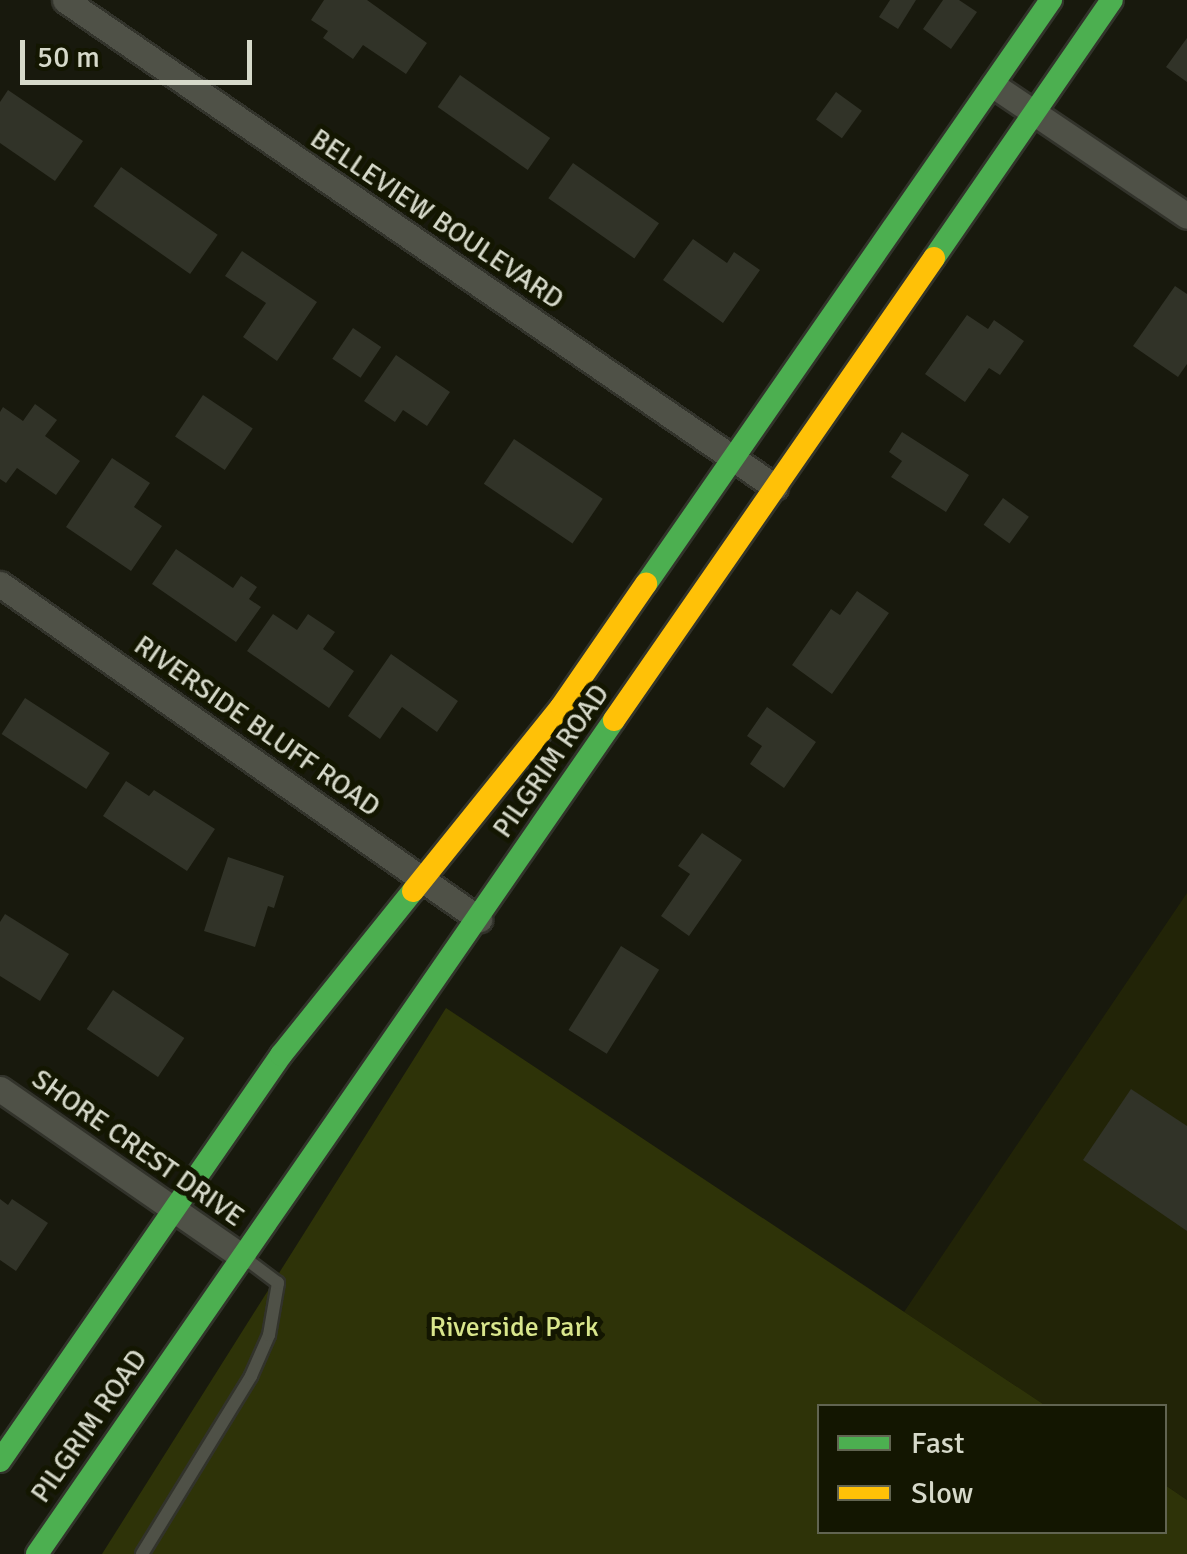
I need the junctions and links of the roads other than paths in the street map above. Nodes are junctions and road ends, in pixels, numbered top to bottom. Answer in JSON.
{"nodes":[{"id":1,"x":66,"y":0,"type":"edge"},
{"id":2,"x":1052,"y":0,"type":"edge"},
{"id":3,"x":1112,"y":0,"type":"edge"},
{"id":4,"x":993,"y":85,"type":"junction"},
{"id":5,"x":1035,"y":113,"type":"junction"},
{"id":6,"x":1187,"y":216,"type":"edge"},
{"id":7,"x":732,"y":458,"type":"junction"},
{"id":8,"x":775,"y":486,"type":"junction"},
{"id":9,"x":0,"y":584,"type":"edge"},
{"id":10,"x":422,"y":880,"type":"junction"},
{"id":11,"x":479,"y":919,"type":"junction"},
{"id":12,"x":0,"y":1089,"type":"edge"},
{"id":13,"x":176,"y":1209,"type":"junction"},
{"id":14,"x":242,"y":1257,"type":"junction"},
{"id":15,"x":0,"y":1461,"type":"edge"},
{"id":16,"x":37,"y":1554,"type":"edge"},
{"id":17,"x":142,"y":1554,"type":"edge"}],
"edges":[{"from":1,"to":7,"type":"street","name":"BELLEVIEW BOULEVARD"},
{"from":2,"to":4,"type":"street","name":"PILGRIM ROAD"},
{"from":3,"to":5,"type":"street","name":"PILGRIM ROAD"},
{"from":4,"to":5,"type":"street"},
{"from":4,"to":7,"type":"street","name":"PILGRIM ROAD"},
{"from":5,"to":6,"type":"street"},
{"from":5,"to":8,"type":"street","name":"PILGRIM ROAD"},
{"from":7,"to":8,"type":"street","name":"BELLEVIEW BOULEVARD"},
{"from":7,"to":10,"type":"street","name":"PILGRIM ROAD"},
{"from":8,"to":11,"type":"street","name":"PILGRIM ROAD"},
{"from":9,"to":10,"type":"street","name":"RIVERSIDE BLUFF ROAD"},
{"from":10,"to":11,"type":"street","name":"RIVERSIDE BLUFF ROAD"},
{"from":10,"to":13,"type":"street","name":"PILGRIM ROAD"},
{"from":11,"to":14,"type":"street","name":"PILGRIM ROAD"},
{"from":12,"to":13,"type":"street","name":"SHORE CREST DRIVE"},
{"from":13,"to":14,"type":"street","name":"SHORE CREST DRIVE"},
{"from":13,"to":15,"type":"street","name":"PILGRIM ROAD"},
{"from":14,"to":16,"type":"street","name":"PILGRIM ROAD"},
{"from":14,"to":17,"type":"lane"}]}
